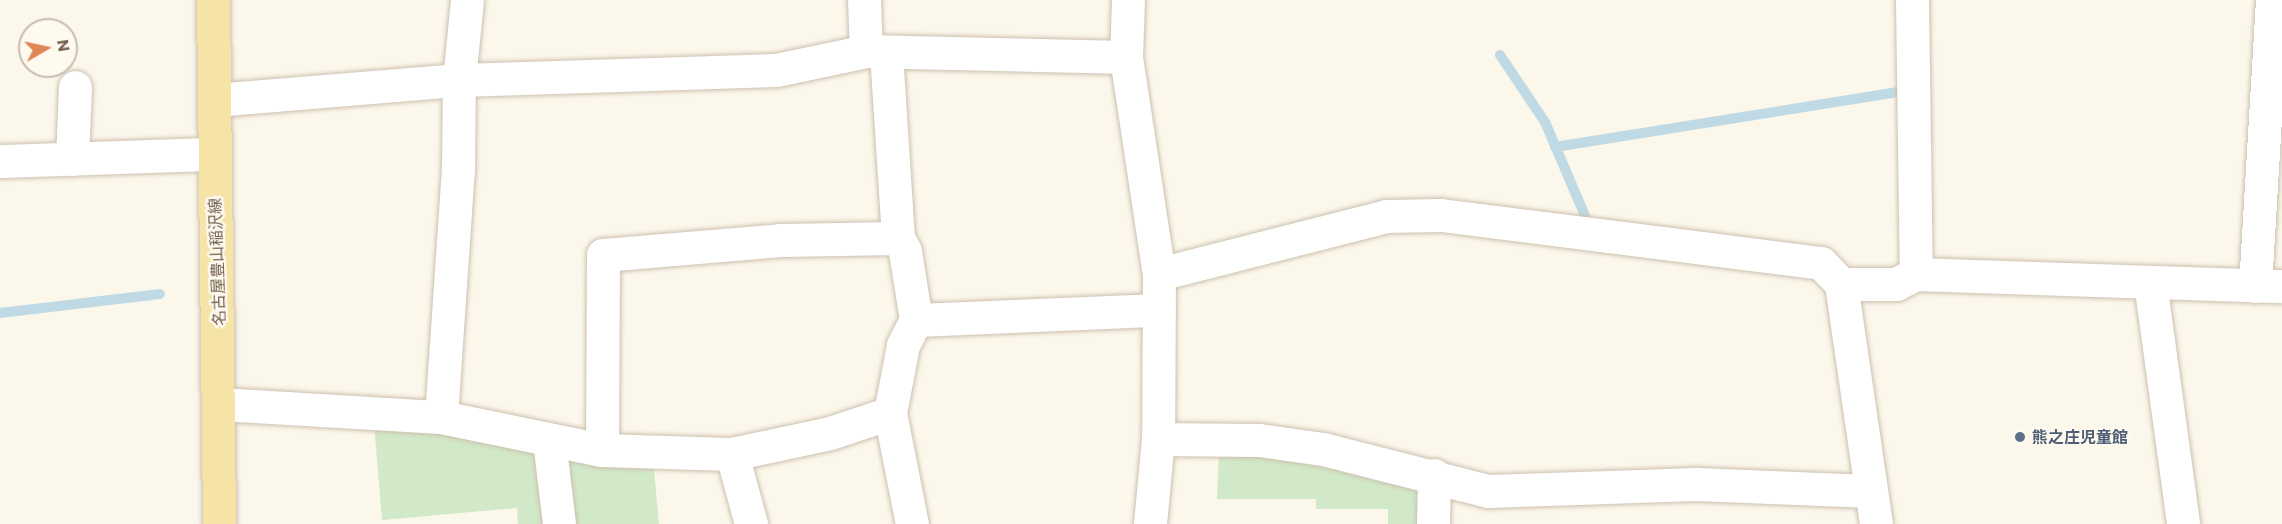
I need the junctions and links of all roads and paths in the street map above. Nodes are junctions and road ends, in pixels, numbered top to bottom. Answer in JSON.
{"nodes":[{"id":1,"x":213,"y":0,"type":"edge"},
{"id":2,"x":467,"y":0,"type":"edge"},
{"id":3,"x":864,"y":0,"type":"edge"},
{"id":4,"x":1128,"y":0,"type":"edge"},
{"id":5,"x":1912,"y":0,"type":"edge"},
{"id":6,"x":2272,"y":0,"type":"edge"},
{"id":7,"x":876,"y":52,"type":"junction"},
{"id":8,"x":1126,"y":57,"type":"junction"},
{"id":9,"x":459,"y":80,"type":"junction"},
{"id":10,"x":75,"y":87,"type":"dead end"},
{"id":11,"x":214,"y":100,"type":"junction"},
{"id":12,"x":214,"y":154,"type":"junction"},
{"id":13,"x":72,"y":159,"type":"junction"},
{"id":14,"x":0,"y":161,"type":"edge"},
{"id":15,"x":898,"y":238,"type":"junction"},
{"id":16,"x":1159,"y":274,"type":"junction"},
{"id":17,"x":1916,"y":274,"type":"junction"},
{"id":18,"x":2150,"y":282,"type":"junction"},
{"id":19,"x":1841,"y":284,"type":"junction"},
{"id":20,"x":2268,"y":286,"type":"edge"},
{"id":21,"x":1159,"y":310,"type":"junction"},
{"id":22,"x":916,"y":320,"type":"junction"},
{"id":23,"x":220,"y":404,"type":"junction"},
{"id":24,"x":890,"y":413,"type":"junction"},
{"id":25,"x":441,"y":417,"type":"junction"},
{"id":26,"x":549,"y":440,"type":"junction"},
{"id":27,"x":1158,"y":440,"type":"junction"},
{"id":28,"x":602,"y":450,"type":"junction"},
{"id":29,"x":732,"y":454,"type":"junction"},
{"id":30,"x":1434,"y":475,"type":"junction"},
{"id":31,"x":1870,"y":491,"type":"junction"},
{"id":32,"x":219,"y":524,"type":"edge"},
{"id":33,"x":559,"y":524,"type":"edge"},
{"id":34,"x":751,"y":524,"type":"edge"},
{"id":35,"x":912,"y":524,"type":"edge"},
{"id":36,"x":1150,"y":524,"type":"edge"},
{"id":37,"x":1433,"y":524,"type":"edge"},
{"id":38,"x":1876,"y":524,"type":"edge"},
{"id":39,"x":2183,"y":524,"type":"edge"}],
"edges":[{"from":1,"to":11,"type":"main road","name":"名古屋豊山稲沢線"},
{"from":2,"to":9,"type":"street"},
{"from":3,"to":7,"type":"street"},
{"from":4,"to":8,"type":"street"},
{"from":5,"to":17,"type":"street"},
{"from":6,"to":20,"type":"street"},
{"from":7,"to":8,"type":"street"},
{"from":7,"to":9,"type":"street"},
{"from":7,"to":15,"type":"street"},
{"from":8,"to":16,"type":"street"},
{"from":9,"to":11,"type":"street"},
{"from":9,"to":25,"type":"street"},
{"from":10,"to":13,"type":"street"},
{"from":11,"to":12,"type":"main road","name":"名古屋豊山稲沢線"},
{"from":12,"to":13,"type":"street"},
{"from":12,"to":23,"type":"main road","name":"名古屋豊山稲沢線"},
{"from":13,"to":14,"type":"street"},
{"from":15,"to":22,"type":"street"},
{"from":15,"to":28,"type":"street"},
{"from":16,"to":19,"type":"street"},
{"from":16,"to":21,"type":"street"},
{"from":17,"to":18,"type":"street"},
{"from":17,"to":19,"type":"street"},
{"from":18,"to":20,"type":"street"},
{"from":18,"to":39,"type":"street"},
{"from":19,"to":31,"type":"street"},
{"from":21,"to":22,"type":"street"},
{"from":21,"to":27,"type":"street"},
{"from":22,"to":24,"type":"street"},
{"from":23,"to":25,"type":"street"},
{"from":23,"to":32,"type":"main road","name":"名古屋豊山稲沢線"},
{"from":24,"to":29,"type":"street"},
{"from":24,"to":35,"type":"street"},
{"from":25,"to":26,"type":"street"},
{"from":26,"to":28,"type":"street"},
{"from":26,"to":33,"type":"street"},
{"from":27,"to":30,"type":"street"},
{"from":27,"to":36,"type":"street"},
{"from":28,"to":29,"type":"street"},
{"from":29,"to":34,"type":"street"},
{"from":30,"to":31,"type":"street"},
{"from":30,"to":37,"type":"street"},
{"from":31,"to":38,"type":"street"}]}
